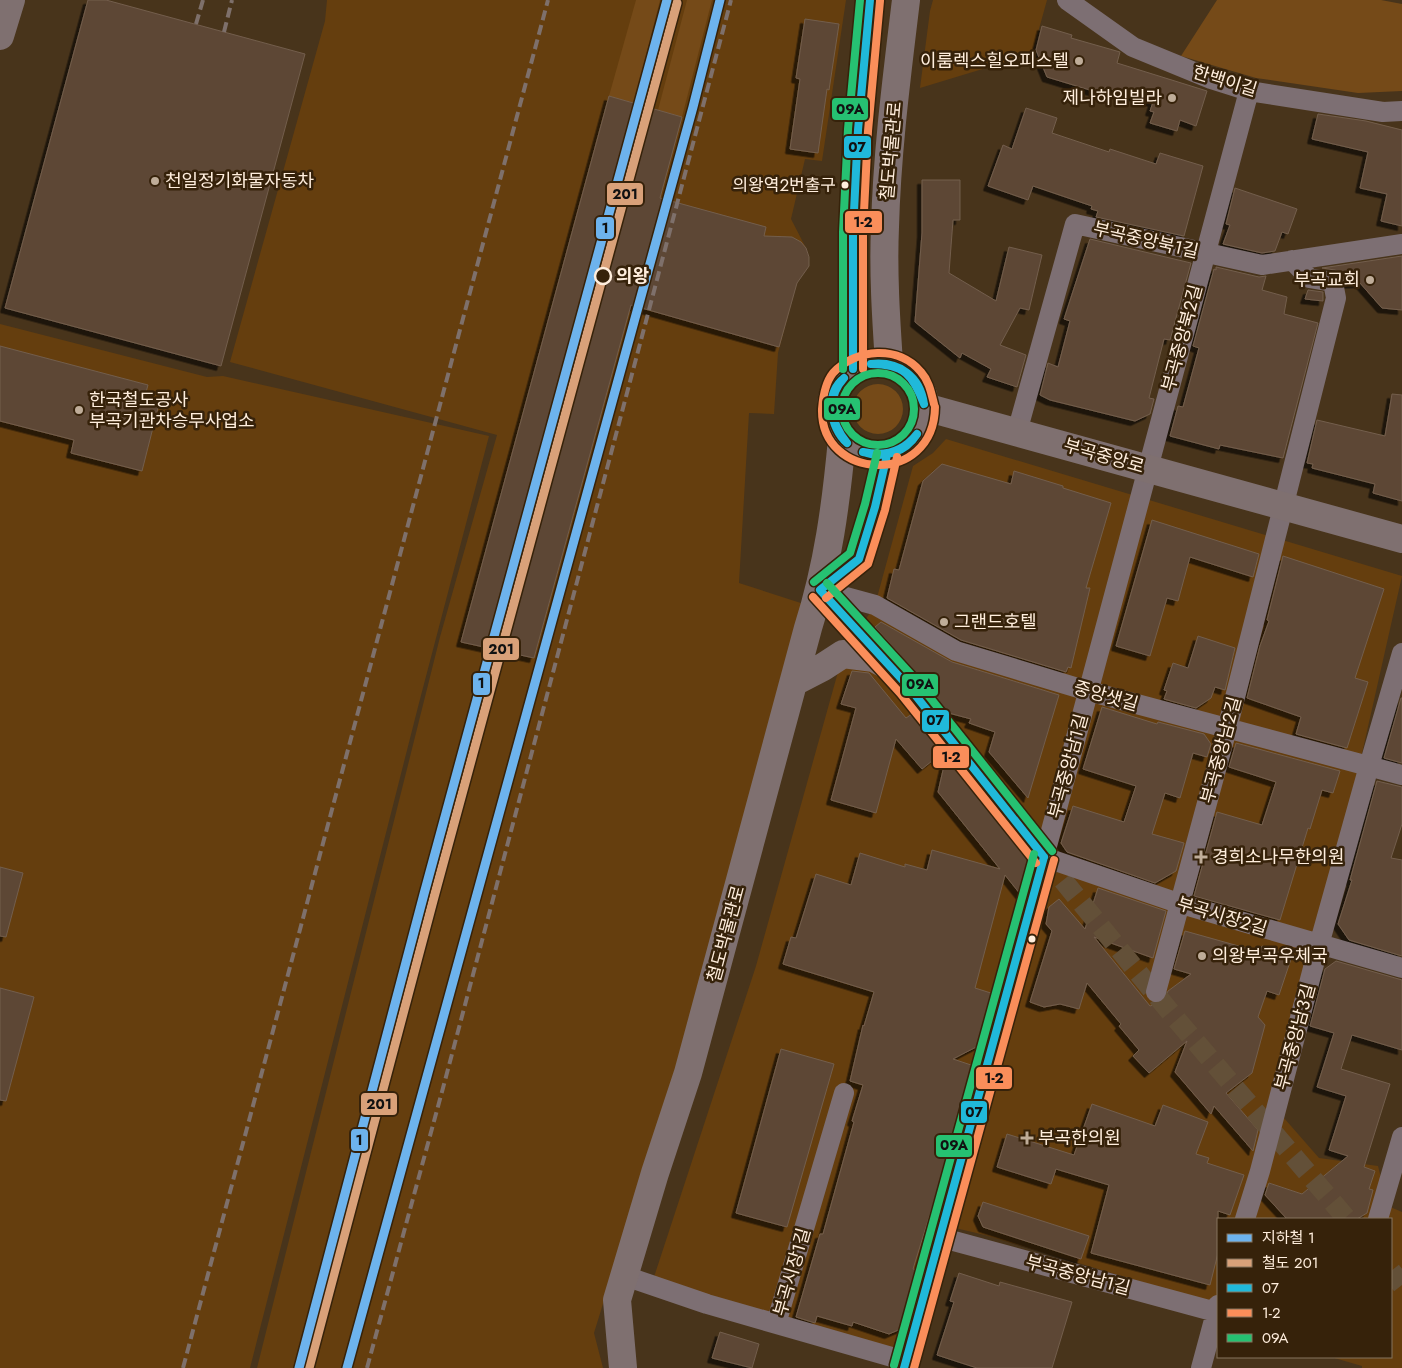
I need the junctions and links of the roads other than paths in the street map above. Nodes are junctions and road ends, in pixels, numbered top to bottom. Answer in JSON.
{"nodes":[{"id":1,"x":11,"y":0,"type":"edge"},
{"id":2,"x":870,"y":0,"type":"edge"},
{"id":3,"x":906,"y":0,"type":"edge"},
{"id":4,"x":1067,"y":0,"type":"edge"},
{"id":5,"x":0,"y":36,"type":"edge"},
{"id":6,"x":1249,"y":91,"type":"junction"},
{"id":7,"x":1402,"y":111,"type":"edge"},
{"id":8,"x":1402,"y":244,"type":"edge"},
{"id":9,"x":1205,"y":254,"type":"junction"},
{"id":10,"x":1292,"y":260,"type":"junction"},
{"id":11,"x":889,"y":363,"type":"junction"},
{"id":12,"x":853,"y":369,"type":"junction"},
{"id":13,"x":925,"y":407,"type":"junction"},
{"id":14,"x":1017,"y":432,"type":"junction"},
{"id":15,"x":842,"y":439,"type":"junction"},
{"id":16,"x":887,"y":455,"type":"junction"},
{"id":17,"x":1146,"y":468,"type":"junction"},
{"id":18,"x":1283,"y":506,"type":"junction"},
{"id":19,"x":1402,"y":539,"type":"edge"},
{"id":20,"x":820,"y":590,"type":"junction"},
{"id":21,"x":1402,"y":653,"type":"edge"},
{"id":22,"x":890,"y":666,"type":"junction"},
{"id":23,"x":794,"y":682,"type":"junction"},
{"id":24,"x":1088,"y":691,"type":"junction"},
{"id":25,"x":1227,"y":729,"type":"junction"},
{"id":26,"x":1369,"y":766,"type":"junction"},
{"id":27,"x":1402,"y":776,"type":"edge"},
{"id":28,"x":1044,"y":856,"type":"junction"},
{"id":29,"x":1181,"y":904,"type":"junction"},
{"id":30,"x":1319,"y":945,"type":"junction"},
{"id":31,"x":1402,"y":968,"type":"edge"},
{"id":32,"x":1156,"y":992,"type":"dead end"},
{"id":33,"x":844,"y":1093,"type":"dead end"},
{"id":34,"x":1402,"y":1137,"type":"edge"},
{"id":35,"x":1245,"y":1218,"type":"edge"},
{"id":36,"x":1378,"y":1218,"type":"edge"},
{"id":37,"x":940,"y":1237,"type":"junction"},
{"id":38,"x":624,"y":1276,"type":"junction"},
{"id":39,"x":1217,"y":1308,"type":"edge"},
{"id":40,"x":776,"y":1324,"type":"junction"},
{"id":41,"x":905,"y":1364,"type":"edge"},
{"id":42,"x":624,"y":1368,"type":"edge"},
{"id":43,"x":1201,"y":1368,"type":"edge"}],
"edges":[{"from":1,"to":5,"type":"street"},
{"from":2,"to":12,"type":"street","name":"철도박물관로"},
{"from":3,"to":11,"type":"street","name":"철도박물관로"},
{"from":4,"to":6,"type":"street","name":"한백이길"},
{"from":6,"to":7,"type":"street","name":"한백이길"},
{"from":6,"to":9,"type":"street","name":"부곡중앙북2길"},
{"from":8,"to":10,"type":"street","name":"부곡중앙북1길"},
{"from":9,"to":10,"type":"street","name":"부곡중앙북1길"},
{"from":9,"to":14,"type":"street","name":"부곡중앙북1길"},
{"from":9,"to":17,"type":"street","name":"부곡중앙북2길"},
{"from":10,"to":18,"type":"street"},
{"from":11,"to":12,"type":"street"},
{"from":11,"to":13,"type":"street"},
{"from":12,"to":15,"type":"street"},
{"from":13,"to":14,"type":"street","name":"부곡중앙로"},
{"from":13,"to":16,"type":"street"},
{"from":14,"to":17,"type":"street","name":"부곡중앙로"},
{"from":15,"to":16,"type":"street"},
{"from":15,"to":20,"type":"street","name":"철도박물관로"},
{"from":16,"to":20,"type":"street"},
{"from":17,"to":18,"type":"street","name":"부곡중앙로"},
{"from":17,"to":24,"type":"street","name":"부곡중앙남1길"},
{"from":18,"to":19,"type":"street","name":"부곡중앙로"},
{"from":18,"to":25,"type":"street","name":"부곡중앙남2길"},
{"from":20,"to":22,"type":"street"},
{"from":20,"to":23,"type":"street","name":"철도박물관로"},
{"from":20,"to":24,"type":"street","name":"중앙샛길"},
{"from":21,"to":26,"type":"street","name":"부곡중앙남3길"},
{"from":22,"to":23,"type":"street"},
{"from":22,"to":28,"type":"street"},
{"from":23,"to":38,"type":"street","name":"철도박물관로"},
{"from":24,"to":25,"type":"street","name":"중앙샛길"},
{"from":24,"to":28,"type":"street","name":"부곡중앙남1길"},
{"from":25,"to":26,"type":"street","name":"중앙샛길"},
{"from":25,"to":29,"type":"street","name":"부곡중앙남2길"},
{"from":26,"to":27,"type":"street","name":"중앙샛길"},
{"from":26,"to":30,"type":"street","name":"부곡중앙남3길"},
{"from":28,"to":29,"type":"street","name":"부곡시장2길"},
{"from":28,"to":37,"type":"street","name":"부곡중앙남1길"},
{"from":29,"to":30,"type":"street","name":"부곡시장2길"},
{"from":29,"to":32,"type":"street","name":"부곡중앙남2길"},
{"from":30,"to":31,"type":"street","name":"부곡시장2길"},
{"from":30,"to":35,"type":"street","name":"부곡중앙남3길"},
{"from":33,"to":40,"type":"street","name":"부곡시장1길"},
{"from":34,"to":36,"type":"street"},
{"from":37,"to":39,"type":"street","name":"부곡중앙남1길"},
{"from":37,"to":41,"type":"street","name":"부곡중앙남1길"},
{"from":38,"to":40,"type":"street"},
{"from":38,"to":42,"type":"street","name":"철도박물관로"},
{"from":39,"to":43,"type":"street"},
{"from":40,"to":41,"type":"street","name":"부곡시장1길"}]}
